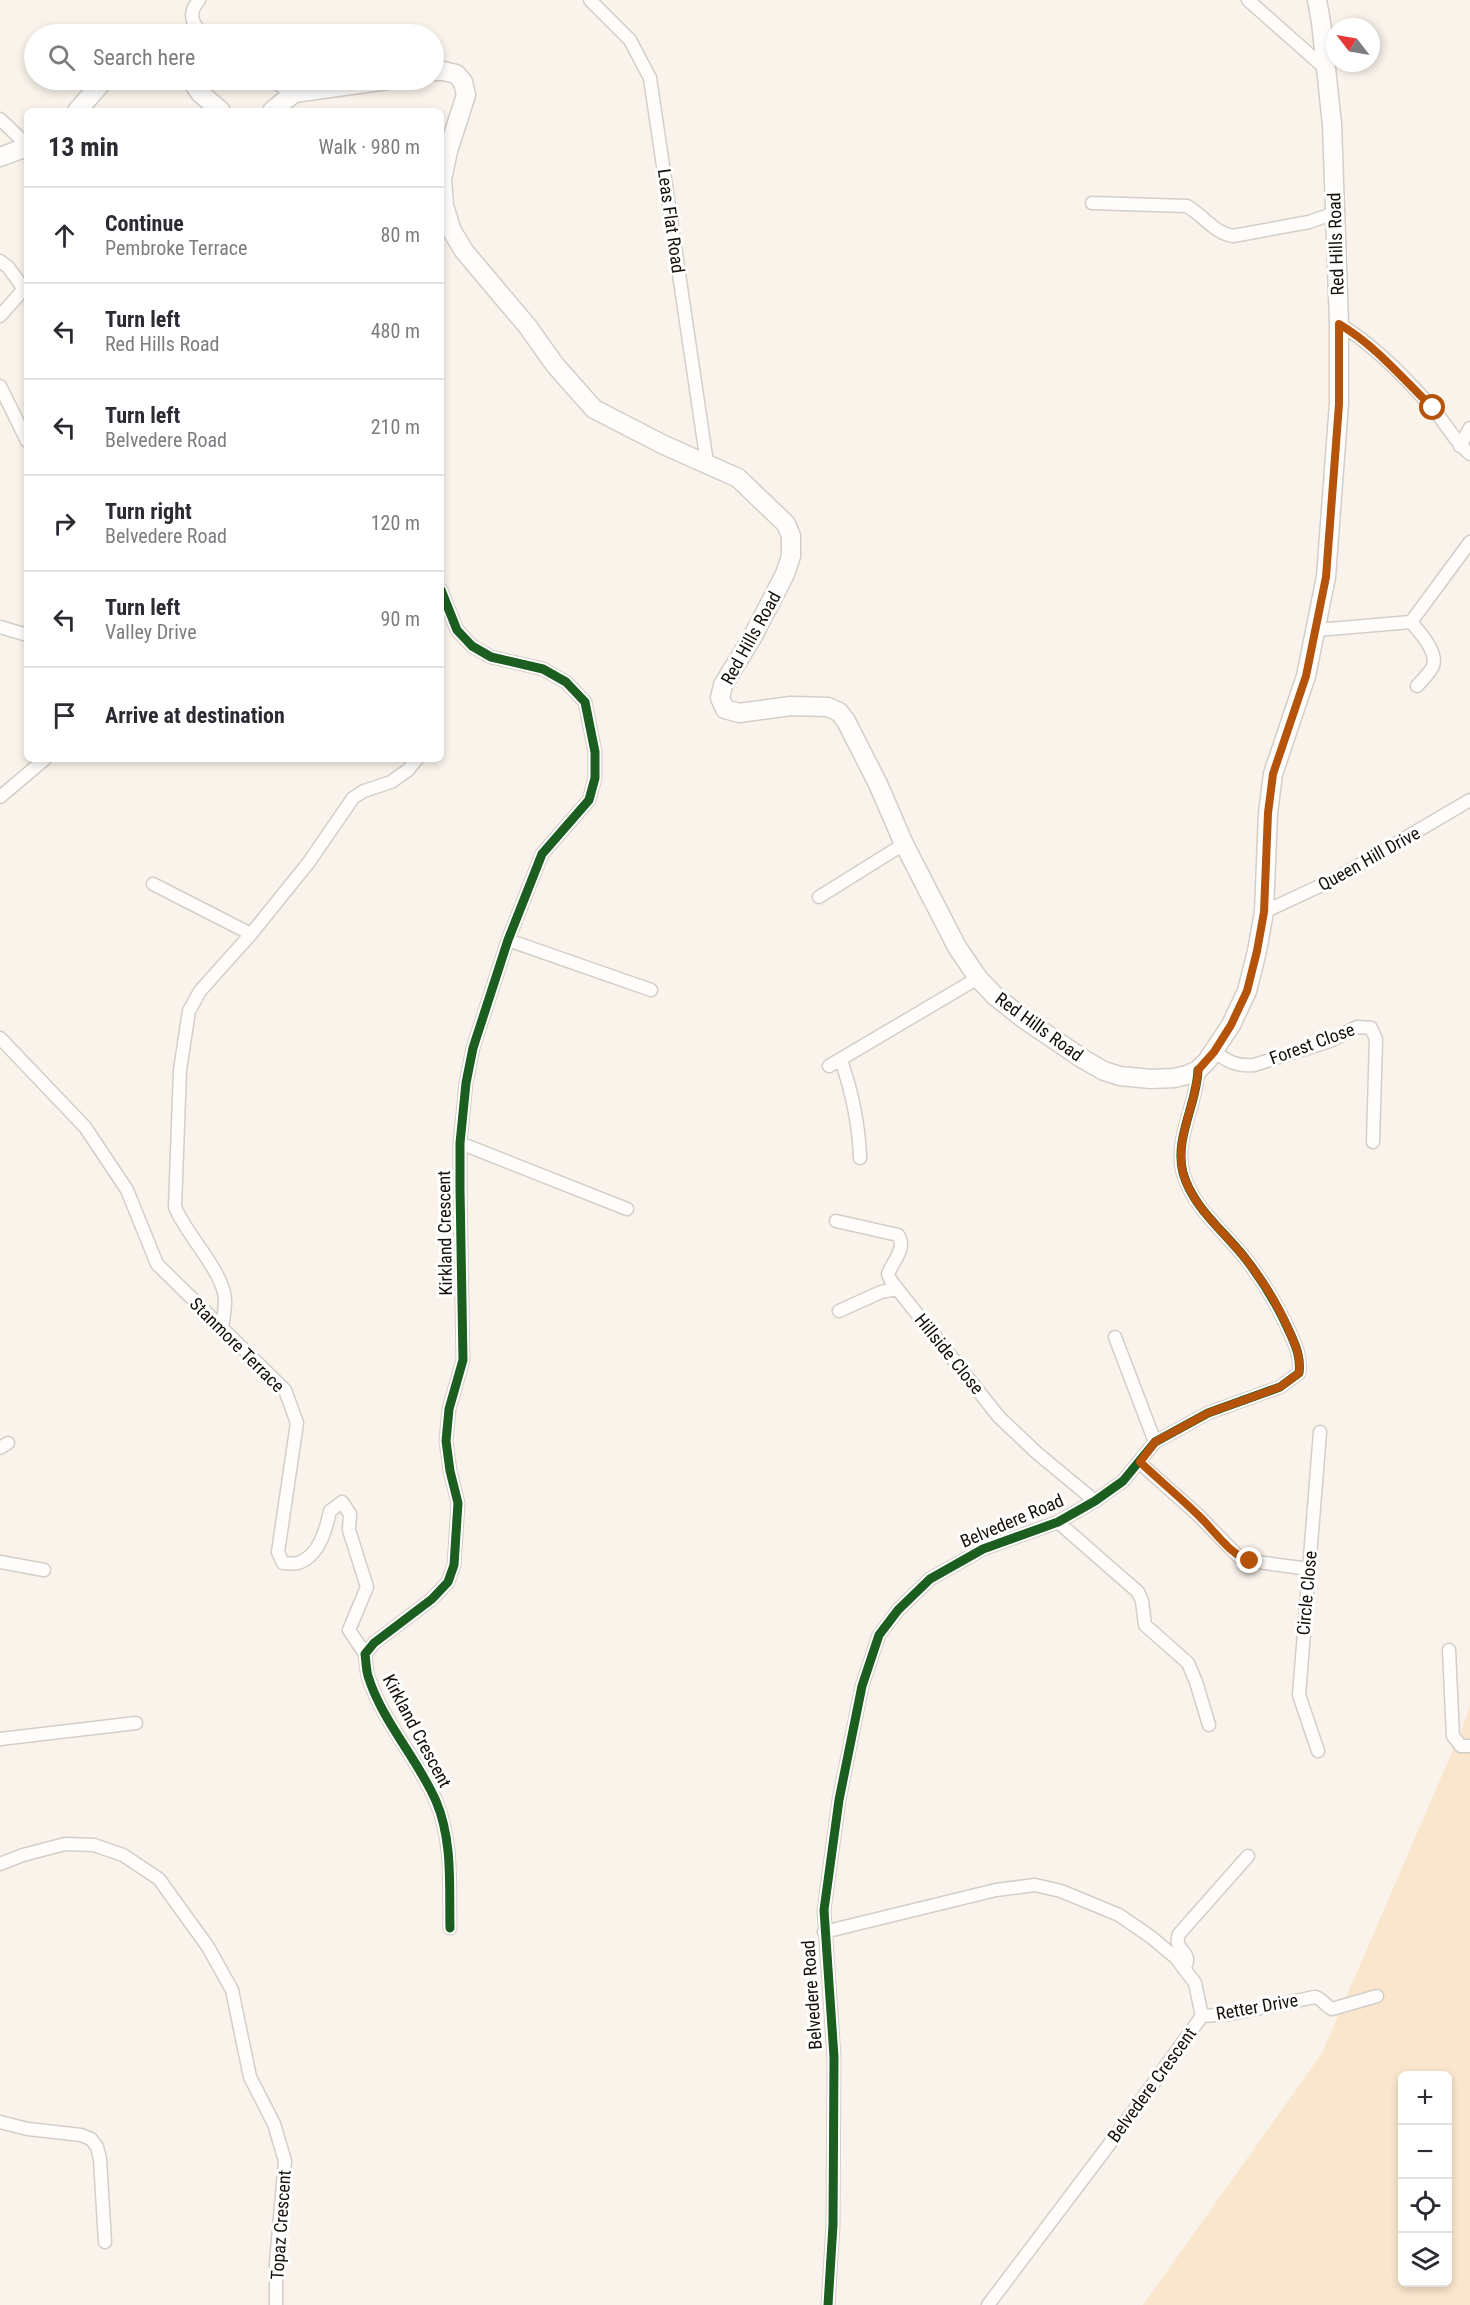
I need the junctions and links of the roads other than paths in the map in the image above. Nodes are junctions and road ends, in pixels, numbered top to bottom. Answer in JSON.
{"nodes":[{"id":1,"x":199,"y":0,"type":"edge"},
{"id":2,"x":590,"y":0,"type":"edge"},
{"id":3,"x":1248,"y":0,"type":"edge"},
{"id":4,"x":1317,"y":0,"type":"edge"},
{"id":5,"x":195,"y":24,"type":"edge"},
{"id":6,"x":1326,"y":63,"type":"edge"},
{"id":7,"x":1326,"y":69,"type":"edge"},
{"id":8,"x":444,"y":71,"type":"edge"},
{"id":9,"x":1327,"y":72,"type":"edge"},
{"id":10,"x":95,"y":90,"type":"edge"},
{"id":11,"x":198,"y":90,"type":"edge"},
{"id":12,"x":288,"y":90,"type":"edge"},
{"id":13,"x":315,"y":90,"type":"edge"},
{"id":14,"x":294,"y":93,"type":"junction"},
{"id":15,"x":80,"y":108,"type":"edge"},
{"id":16,"x":218,"y":108,"type":"edge"},
{"id":17,"x":276,"y":108,"type":"edge"},
{"id":18,"x":0,"y":119,"type":"edge"},
{"id":19,"x":24,"y":143,"type":"edge"},
{"id":20,"x":24,"y":147,"type":"edge"},
{"id":21,"x":0,"y":157,"type":"edge"},
{"id":22,"x":444,"y":170,"type":"edge"},
{"id":23,"x":1092,"y":202,"type":"dead end"},
{"id":24,"x":444,"y":206,"type":"edge"},
{"id":25,"x":1335,"y":213,"type":"junction"},
{"id":26,"x":0,"y":261,"type":"edge"},
{"id":27,"x":24,"y":287,"type":"edge"},
{"id":28,"x":24,"y":291,"type":"edge"},
{"id":29,"x":0,"y":316,"type":"edge"},
{"id":30,"x":1339,"y":324,"type":"junction"},
{"id":31,"x":0,"y":386,"type":"edge"},
{"id":32,"x":1470,"y":428,"type":"edge"},
{"id":33,"x":24,"y":435,"type":"edge"},
{"id":34,"x":1465,"y":450,"type":"edge"},
{"id":35,"x":706,"y":463,"type":"junction"},
{"id":36,"x":1470,"y":542,"type":"edge"},
{"id":37,"x":444,"y":598,"type":"edge"},
{"id":38,"x":1411,"y":622,"type":"junction"},
{"id":39,"x":2,"y":630,"type":"edge"},
{"id":40,"x":1317,"y":630,"type":"junction"},
{"id":41,"x":24,"y":634,"type":"edge"},
{"id":42,"x":1418,"y":686,"type":"dead end"},
{"id":43,"x":41,"y":762,"type":"edge"},
{"id":44,"x":415,"y":762,"type":"edge"},
{"id":45,"x":0,"y":797,"type":"edge"},
{"id":46,"x":1470,"y":800,"type":"edge"},
{"id":47,"x":904,"y":844,"type":"junction"},
{"id":48,"x":153,"y":884,"type":"dead end"},
{"id":49,"x":819,"y":897,"type":"dead end"},
{"id":50,"x":1264,"y":912,"type":"junction"},
{"id":51,"x":251,"y":934,"type":"junction"},
{"id":52,"x":508,"y":940,"type":"junction"},
{"id":53,"x":978,"y":978,"type":"junction"},
{"id":54,"x":651,"y":990,"type":"dead end"},
{"id":55,"x":0,"y":1038,"type":"edge"},
{"id":56,"x":1214,"y":1052,"type":"junction"},
{"id":57,"x":841,"y":1059,"type":"junction"},
{"id":58,"x":829,"y":1066,"type":"dead end"},
{"id":59,"x":1198,"y":1070,"type":"junction"},
{"id":60,"x":1373,"y":1142,"type":"dead end"},
{"id":61,"x":460,"y":1143,"type":"junction"},
{"id":62,"x":860,"y":1158,"type":"dead end"},
{"id":63,"x":627,"y":1209,"type":"dead end"},
{"id":64,"x":836,"y":1221,"type":"dead end"},
{"id":65,"x":897,"y":1289,"type":"junction"},
{"id":66,"x":839,"y":1311,"type":"dead end"},
{"id":67,"x":222,"y":1329,"type":"junction"},
{"id":68,"x":1115,"y":1337,"type":"dead end"},
{"id":69,"x":1320,"y":1432,"type":"dead end"},
{"id":70,"x":1155,"y":1442,"type":"junction"},
{"id":71,"x":1140,"y":1462,"type":"junction"},
{"id":72,"x":1095,"y":1501,"type":"junction"},
{"id":73,"x":1058,"y":1522,"type":"junction"},
{"id":74,"x":0,"y":1562,"type":"edge"},
{"id":75,"x":1309,"y":1569,"type":"junction"},
{"id":76,"x":44,"y":1570,"type":"dead end"},
{"id":77,"x":1449,"y":1650,"type":"dead end"},
{"id":78,"x":365,"y":1654,"type":"junction"},
{"id":79,"x":136,"y":1723,"type":"dead end"},
{"id":80,"x":1209,"y":1725,"type":"dead end"},
{"id":81,"x":0,"y":1739,"type":"edge"},
{"id":82,"x":1470,"y":1746,"type":"edge"},
{"id":83,"x":1318,"y":1751,"type":"dead end"},
{"id":84,"x":1248,"y":1856,"type":"dead end"},
{"id":85,"x":0,"y":1864,"type":"edge"},
{"id":86,"x":450,"y":1928,"type":"dead end"},
{"id":87,"x":824,"y":1932,"type":"junction"},
{"id":88,"x":1184,"y":1969,"type":"junction"},
{"id":89,"x":1377,"y":1996,"type":"dead end"},
{"id":90,"x":1202,"y":2016,"type":"junction"},
{"id":91,"x":0,"y":2122,"type":"edge"},
{"id":92,"x":105,"y":2242,"type":"dead end"},
{"id":93,"x":276,"y":2305,"type":"edge"},
{"id":94,"x":828,"y":2305,"type":"edge"},
{"id":95,"x":988,"y":2305,"type":"edge"}],
"edges":[{"from":1,"to":5,"type":"street"},
{"from":2,"to":35,"type":"street","name":"Leas Flat Road"},
{"from":3,"to":7,"type":"street"},
{"from":4,"to":6,"type":"main road","name":"Red Hills Road"},
{"from":8,"to":22,"type":"main road","name":"Red Hills Road"},
{"from":9,"to":25,"type":"main road","name":"Red Hills Road"},
{"from":10,"to":15,"type":"main road"},
{"from":11,"to":16,"type":"main road"},
{"from":12,"to":14,"type":"street"},
{"from":13,"to":14,"type":"main road"},
{"from":14,"to":17,"type":"main road"},
{"from":18,"to":19,"type":"street"},
{"from":20,"to":21,"type":"main road"},
{"from":23,"to":25,"type":"street"},
{"from":24,"to":35,"type":"main road","name":"Red Hills Road"},
{"from":25,"to":30,"type":"main road","name":"Red Hills Road"},
{"from":26,"to":27,"type":"street"},
{"from":28,"to":29,"type":"street"},
{"from":30,"to":34,"type":"street"},
{"from":30,"to":40,"type":"main road","name":"Red Hills Road"},
{"from":31,"to":33,"type":"street"},
{"from":32,"to":34,"type":"street"},
{"from":35,"to":47,"type":"main road","name":"Red Hills Road"},
{"from":36,"to":38,"type":"street"},
{"from":37,"to":52,"type":"street","name":"Kirkland Crescent"},
{"from":38,"to":40,"type":"street"},
{"from":38,"to":42,"type":"street"},
{"from":39,"to":41,"type":"street"},
{"from":40,"to":50,"type":"main road","name":"Red Hills Road"},
{"from":43,"to":45,"type":"street"},
{"from":44,"to":51,"type":"street"},
{"from":46,"to":50,"type":"street","name":"Queen Hill Drive"},
{"from":47,"to":49,"type":"street"},
{"from":47,"to":53,"type":"main road","name":"Red Hills Road"},
{"from":48,"to":51,"type":"street"},
{"from":50,"to":56,"type":"main road","name":"Red Hills Road"},
{"from":51,"to":67,"type":"street"},
{"from":52,"to":54,"type":"street"},
{"from":52,"to":61,"type":"street","name":"Kirkland Crescent"},
{"from":53,"to":57,"type":"street"},
{"from":53,"to":59,"type":"main road","name":"Red Hills Road"},
{"from":55,"to":67,"type":"street","name":"Stanmore Terrace"},
{"from":56,"to":59,"type":"main road","name":"Red Hills Road"},
{"from":56,"to":60,"type":"street","name":"Forest Close"},
{"from":57,"to":58,"type":"street"},
{"from":57,"to":62,"type":"street"},
{"from":59,"to":70,"type":"street","name":"Belvedere Road"},
{"from":61,"to":63,"type":"street"},
{"from":61,"to":78,"type":"street","name":"Kirkland Crescent"},
{"from":64,"to":65,"type":"street"},
{"from":65,"to":66,"type":"street"},
{"from":65,"to":72,"type":"street","name":"Hillside Close"},
{"from":67,"to":78,"type":"street","name":"Stanmore Terrace"},
{"from":68,"to":70,"type":"street"},
{"from":69,"to":75,"type":"street","name":"Circle Close"},
{"from":70,"to":71,"type":"street","name":"Belvedere Road"},
{"from":71,"to":72,"type":"street","name":"Belvedere Road"},
{"from":71,"to":75,"type":"street"},
{"from":72,"to":73,"type":"street","name":"Belvedere Road"},
{"from":73,"to":80,"type":"street"},
{"from":73,"to":87,"type":"street","name":"Belvedere Road"},
{"from":74,"to":76,"type":"street"},
{"from":75,"to":83,"type":"street","name":"Circle Close"},
{"from":77,"to":82,"type":"street"},
{"from":78,"to":86,"type":"street","name":"Kirkland Crescent"},
{"from":79,"to":81,"type":"street"},
{"from":84,"to":88,"type":"street"},
{"from":85,"to":93,"type":"street","name":"Topaz Crescent"},
{"from":87,"to":88,"type":"street","name":"Belvedere Crescent"},
{"from":87,"to":94,"type":"street","name":"Belvedere Road"},
{"from":88,"to":90,"type":"street","name":"Belvedere Crescent"},
{"from":89,"to":90,"type":"street","name":"Retter Drive"},
{"from":90,"to":95,"type":"street","name":"Belvedere Crescent"},
{"from":91,"to":92,"type":"street"}]}
